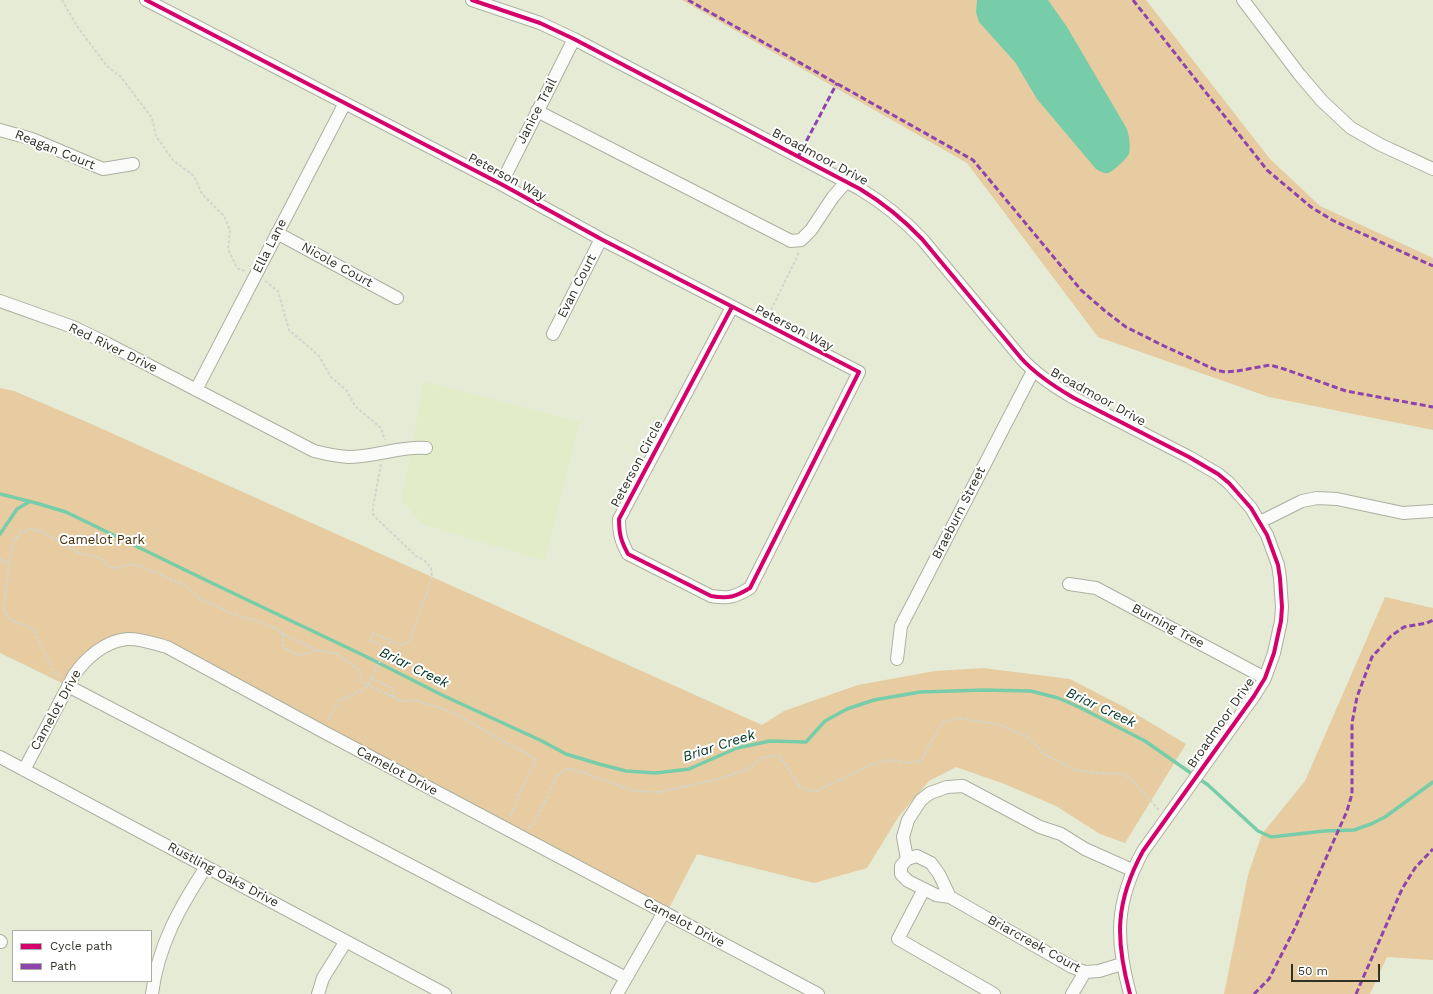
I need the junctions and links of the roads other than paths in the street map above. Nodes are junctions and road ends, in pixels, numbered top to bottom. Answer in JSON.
{"nodes":[{"id":1,"x":146,"y":0,"type":"edge"},
{"id":2,"x":472,"y":0,"type":"edge"},
{"id":3,"x":1243,"y":0,"type":"edge"},
{"id":4,"x":494,"y":4,"type":"edge"},
{"id":5,"x":574,"y":39,"type":"junction"},
{"id":6,"x":345,"y":103,"type":"junction"},
{"id":7,"x":537,"y":111,"type":"junction"},
{"id":8,"x":0,"y":130,"type":"edge"},
{"id":9,"x":133,"y":164,"type":"dead end"},
{"id":10,"x":1433,"y":169,"type":"edge"},
{"id":11,"x":846,"y":182,"type":"junction"},
{"id":12,"x":500,"y":184,"type":"junction"},
{"id":13,"x":277,"y":233,"type":"junction"},
{"id":14,"x":601,"y":239,"type":"junction"},
{"id":15,"x":397,"y":298,"type":"dead end"},
{"id":16,"x":0,"y":301,"type":"edge"},
{"id":17,"x":732,"y":307,"type":"junction"},
{"id":18,"x":553,"y":334,"type":"dead end"},
{"id":19,"x":1033,"y":371,"type":"junction"},
{"id":20,"x":859,"y":372,"type":"joint"},
{"id":21,"x":196,"y":390,"type":"junction"},
{"id":22,"x":426,"y":448,"type":"dead end"},
{"id":23,"x":1433,"y":511,"type":"edge"},
{"id":24,"x":1260,"y":522,"type":"junction"},
{"id":25,"x":1068,"y":584,"type":"dead end"},
{"id":26,"x":897,"y":659,"type":"dead end"},
{"id":27,"x":1265,"y":678,"type":"junction"},
{"id":28,"x":70,"y":683,"type":"junction"},
{"id":29,"x":0,"y":757,"type":"edge"},
{"id":30,"x":24,"y":770,"type":"junction"},
{"id":31,"x":907,"y":858,"type":"junction"},
{"id":32,"x":206,"y":867,"type":"junction"},
{"id":33,"x":1132,"y":870,"type":"junction"},
{"id":34,"x":924,"y":889,"type":"junction"},
{"id":35,"x":950,"y":897,"type":"junction"},
{"id":36,"x":664,"y":912,"type":"junction"},
{"id":37,"x":346,"y":941,"type":"junction"},
{"id":38,"x":1122,"y":964,"type":"junction"},
{"id":39,"x":1085,"y":972,"type":"junction"},
{"id":40,"x":626,"y":978,"type":"junction"},
{"id":41,"x":152,"y":994,"type":"edge"},
{"id":42,"x":318,"y":994,"type":"edge"},
{"id":43,"x":445,"y":994,"type":"edge"},
{"id":44,"x":617,"y":994,"type":"edge"},
{"id":45,"x":818,"y":994,"type":"edge"},
{"id":46,"x":994,"y":994,"type":"edge"},
{"id":47,"x":1072,"y":994,"type":"edge"},
{"id":48,"x":1130,"y":994,"type":"edge"}],
"edges":[{"from":1,"to":6,"type":"street","name":"Peterson Way"},
{"from":2,"to":4,"type":"street","name":"Broadmoor Drive"},
{"from":3,"to":10,"type":"street"},
{"from":4,"to":5,"type":"street","name":"Broadmoor Drive"},
{"from":5,"to":7,"type":"street","name":"Janice Trail"},
{"from":5,"to":11,"type":"street","name":"Broadmoor Drive"},
{"from":6,"to":12,"type":"street","name":"Peterson Way"},
{"from":6,"to":13,"type":"street","name":"Ella Lane"},
{"from":7,"to":11,"type":"street"},
{"from":7,"to":12,"type":"street","name":"Janice Trail"},
{"from":8,"to":9,"type":"street","name":"Reagan Court"},
{"from":11,"to":19,"type":"street","name":"Broadmoor Drive"},
{"from":12,"to":14,"type":"street","name":"Peterson Way"},
{"from":13,"to":15,"type":"street","name":"Nicole Court"},
{"from":13,"to":21,"type":"street","name":"Ella Lane"},
{"from":14,"to":17,"type":"street","name":"Peterson Way"},
{"from":14,"to":18,"type":"street","name":"Evan Court"},
{"from":16,"to":21,"type":"street","name":"Red River Drive"},
{"from":17,"to":20,"type":"street","name":"Peterson Way"},
{"from":17,"to":20,"type":"street","name":"Peterson Circle"},
{"from":19,"to":24,"type":"street","name":"Broadmoor Drive"},
{"from":19,"to":26,"type":"street","name":"Braeburn Street"},
{"from":21,"to":22,"type":"street","name":"Red River Drive"},
{"from":23,"to":24,"type":"street"},
{"from":24,"to":27,"type":"street","name":"Broadmoor Drive"},
{"from":25,"to":27,"type":"street","name":"Burning Tree"},
{"from":27,"to":33,"type":"street","name":"Broadmoor Drive"},
{"from":28,"to":30,"type":"street","name":"Camelot Drive"},
{"from":28,"to":36,"type":"street","name":"Camelot Drive"},
{"from":28,"to":40,"type":"street"},
{"from":29,"to":30,"type":"street","name":"Rustling Oaks Drive"},
{"from":30,"to":32,"type":"street","name":"Rustling Oaks Drive"},
{"from":31,"to":33,"type":"street"},
{"from":31,"to":34,"type":"street","name":"Briarcreek Court"},
{"from":31,"to":35,"type":"street"},
{"from":32,"to":37,"type":"street","name":"Rustling Oaks Drive"},
{"from":32,"to":41,"type":"street"},
{"from":33,"to":38,"type":"street","name":"Broadmoor Drive"},
{"from":34,"to":35,"type":"street","name":"Briarcreek Court"},
{"from":34,"to":46,"type":"street"},
{"from":35,"to":39,"type":"street","name":"Briarcreek Court"},
{"from":36,"to":40,"type":"street"},
{"from":36,"to":45,"type":"street","name":"Camelot Drive"},
{"from":37,"to":42,"type":"street"},
{"from":37,"to":43,"type":"street","name":"Rustling Oaks Drive"},
{"from":38,"to":39,"type":"street","name":"Briarcreek Court"},
{"from":38,"to":48,"type":"street","name":"Broadmoor Drive"},
{"from":39,"to":47,"type":"street"},
{"from":40,"to":44,"type":"street"}]}
